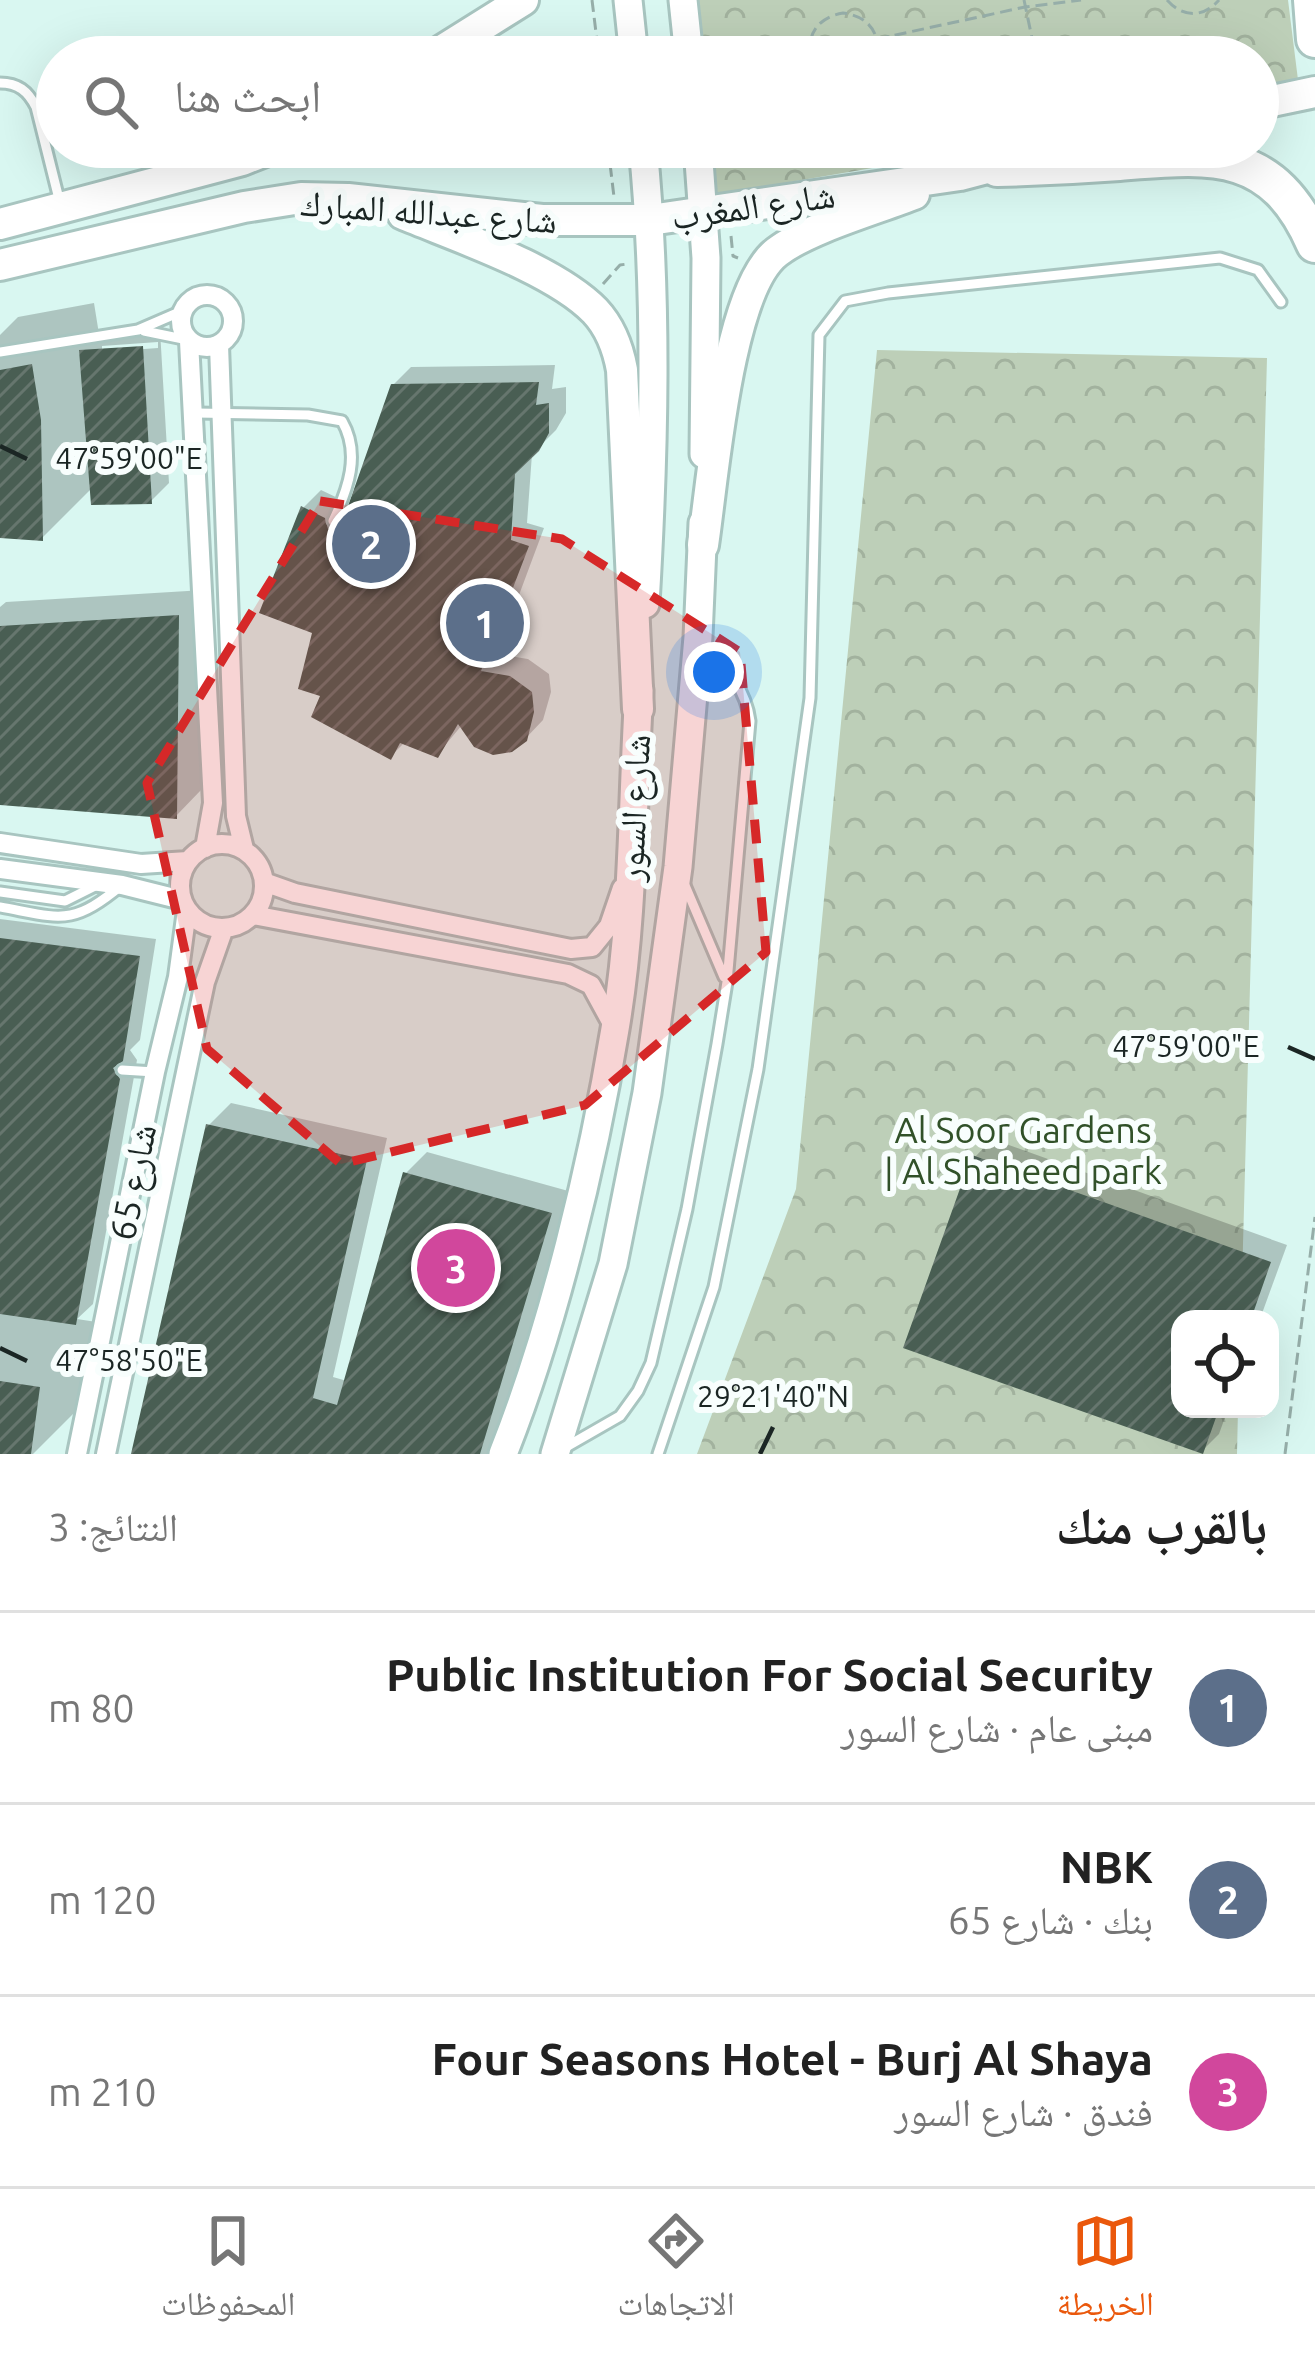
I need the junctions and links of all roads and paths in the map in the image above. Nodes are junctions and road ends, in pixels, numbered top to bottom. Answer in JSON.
{"nodes":[{"id":1,"x":495,"y":0,"type":"edge"},
{"id":2,"x":523,"y":0,"type":"edge"},
{"id":3,"x":592,"y":0,"type":"edge"},
{"id":4,"x":628,"y":0,"type":"edge"},
{"id":5,"x":682,"y":0,"type":"edge"},
{"id":6,"x":1081,"y":0,"type":"edge"},
{"id":7,"x":1167,"y":0,"type":"edge"},
{"id":8,"x":1219,"y":0,"type":"edge"},
{"id":9,"x":1312,"y":0,"type":"edge"},
{"id":10,"x":1025,"y":3,"type":"edge"},
{"id":11,"x":456,"y":36,"type":"edge"},
{"id":12,"x":465,"y":36,"type":"edge"},
{"id":13,"x":596,"y":36,"type":"edge"},
{"id":14,"x":632,"y":36,"type":"edge"},
{"id":15,"x":686,"y":36,"type":"edge"},
{"id":16,"x":813,"y":36,"type":"edge"},
{"id":17,"x":875,"y":36,"type":"edge"},
{"id":18,"x":885,"y":36,"type":"edge"},
{"id":19,"x":1032,"y":36,"type":"edge"},
{"id":20,"x":1315,"y":39,"type":"edge"},
{"id":21,"x":0,"y":83,"type":"edge"},
{"id":22,"x":1315,"y":92,"type":"edge"},
{"id":23,"x":1279,"y":100,"type":"edge"},
{"id":24,"x":36,"y":107,"type":"edge"},
{"id":25,"x":52,"y":168,"type":"edge"},
{"id":26,"x":212,"y":168,"type":"edge"},
{"id":27,"x":645,"y":168,"type":"edge"},
{"id":28,"x":704,"y":168,"type":"edge"},
{"id":29,"x":997,"y":168,"type":"edge"},
{"id":30,"x":1245,"y":168,"type":"edge"},
{"id":31,"x":960,"y":176,"type":"junction"},
{"id":32,"x":369,"y":201,"type":"junction"},
{"id":33,"x":62,"y":208,"type":"junction"},
{"id":34,"x":717,"y":210,"type":"junction"},
{"id":35,"x":650,"y":220,"type":"junction"},
{"id":36,"x":0,"y":224,"type":"edge"},
{"id":37,"x":1315,"y":244,"type":"edge"},
{"id":38,"x":0,"y":265,"type":"edge"},
{"id":39,"x":763,"y":266,"type":"junction"},
{"id":40,"x":1281,"y":302,"type":"dead end"},
{"id":41,"x":182,"y":311,"type":"junction"},
{"id":42,"x":138,"y":330,"type":"junction"},
{"id":43,"x":188,"y":340,"type":"junction"},
{"id":44,"x":219,"y":345,"type":"junction"},
{"id":45,"x":0,"y":352,"type":"edge"},
{"id":46,"x":221,"y":412,"type":"junction"},
{"id":47,"x":196,"y":413,"type":"junction"},
{"id":48,"x":333,"y":521,"type":"dead end"},
{"id":49,"x":703,"y":545,"type":"junction"},
{"id":50,"x":698,"y":638,"type":"junction"},
{"id":51,"x":638,"y":709,"type":"junction"},
{"id":52,"x":0,"y":843,"type":"edge"},
{"id":53,"x":205,"y":848,"type":"junction"},
{"id":54,"x":244,"y":849,"type":"junction"},
{"id":55,"x":632,"y":860,"type":"junction"},
{"id":56,"x":188,"y":861,"type":"junction"},
{"id":57,"x":678,"y":867,"type":"junction"},
{"id":58,"x":0,"y":869,"type":"edge"},
{"id":59,"x":100,"y":882,"type":"junction"},
{"id":60,"x":264,"y":882,"type":"junction"},
{"id":61,"x":122,"y":885,"type":"junction"},
{"id":62,"x":0,"y":892,"type":"edge"},
{"id":63,"x":185,"y":905,"type":"junction"},
{"id":64,"x":0,"y":907,"type":"edge"},
{"id":65,"x":253,"y":915,"type":"junction"},
{"id":66,"x":224,"y":928,"type":"junction"},
{"id":67,"x":727,"y":982,"type":"junction"},
{"id":68,"x":615,"y":1028,"type":"junction"},
{"id":69,"x":122,"y":1070,"type":"dead end"},
{"id":70,"x":154,"y":1072,"type":"junction"},
{"id":71,"x":1315,"y":1217,"type":"edge"},
{"id":72,"x":555,"y":1453,"type":"edge"},
{"id":73,"x":77,"y":1454,"type":"edge"},
{"id":74,"x":106,"y":1454,"type":"edge"},
{"id":75,"x":503,"y":1454,"type":"edge"},
{"id":76,"x":658,"y":1454,"type":"edge"},
{"id":77,"x":1285,"y":1454,"type":"edge"}],
"edges":[{"from":1,"to":11,"type":"main road"},
{"from":2,"to":12,"type":"main road"},
{"from":3,"to":13,"type":"path"},
{"from":4,"to":14,"type":"main road"},
{"from":5,"to":15,"type":"main road"},
{"from":6,"to":10,"type":"path"},
{"from":7,"to":8,"type":"path"},
{"from":9,"to":20,"type":"highway"},
{"from":10,"to":18,"type":"path"},
{"from":10,"to":19,"type":"path"},
{"from":16,"to":17,"type":"path"},
{"from":21,"to":24,"type":"lane"},
{"from":22,"to":23,"type":"main road"},
{"from":25,"to":33,"type":"lane"},
{"from":26,"to":33,"type":"main road","name":"شارع عبدالله المبارك"},
{"from":27,"to":35,"type":"main road","name":"شارع السور"},
{"from":28,"to":34,"type":"main road","name":"شارع السور"},
{"from":29,"to":31,"type":"main road","name":"شارع المغرب"},
{"from":30,"to":37,"type":"highway"},
{"from":31,"to":34,"type":"main road","name":"شارع المغرب"},
{"from":31,"to":39,"type":"main road"},
{"from":32,"to":35,"type":"main road","name":"شارع عبدالله المبارك"},
{"from":32,"to":38,"type":"main road","name":"شارع عبدالله المبارك"},
{"from":32,"to":51,"type":"main road"},
{"from":33,"to":36,"type":"main road","name":"شارع عبدالله المبارك"},
{"from":34,"to":35,"type":"main road","name":"شارع المغرب"},
{"from":34,"to":39,"type":"path"},
{"from":34,"to":49,"type":"main road","name":"شارع السور"},
{"from":35,"to":51,"type":"main road","name":"شارع السور"},
{"from":39,"to":49,"type":"main road"},
{"from":40,"to":76,"type":"lane"},
{"from":41,"to":42,"type":"lane"},
{"from":41,"to":43,"type":"street"},
{"from":41,"to":44,"type":"street"},
{"from":42,"to":43,"type":"lane"},
{"from":42,"to":45,"type":"lane"},
{"from":43,"to":44,"type":"street"},
{"from":43,"to":47,"type":"street"},
{"from":44,"to":46,"type":"street"},
{"from":46,"to":47,"type":"lane"},
{"from":46,"to":48,"type":"lane"},
{"from":46,"to":54,"type":"street"},
{"from":47,"to":53,"type":"street"},
{"from":49,"to":50,"type":"main road","name":"شارع السور"},
{"from":50,"to":57,"type":"main road","name":"شارع السور"},
{"from":50,"to":67,"type":"lane"},
{"from":51,"to":55,"type":"main road","name":"شارع السور"},
{"from":52,"to":56,"type":"street"},
{"from":53,"to":54,"type":"street"},
{"from":53,"to":56,"type":"street"},
{"from":54,"to":60,"type":"street"},
{"from":55,"to":60,"type":"street"},
{"from":55,"to":68,"type":"main road","name":"شارع السور"},
{"from":56,"to":63,"type":"street"},
{"from":57,"to":67,"type":"lane"},
{"from":57,"to":72,"type":"main road","name":"شارع السور"},
{"from":58,"to":59,"type":"street"},
{"from":59,"to":61,"type":"street"},
{"from":59,"to":62,"type":"lane"},
{"from":60,"to":65,"type":"street"},
{"from":61,"to":63,"type":"street"},
{"from":61,"to":64,"type":"lane"},
{"from":63,"to":66,"type":"street"},
{"from":63,"to":70,"type":"street","name":"شارع 65"},
{"from":65,"to":66,"type":"street"},
{"from":65,"to":68,"type":"street"},
{"from":66,"to":74,"type":"street","name":"شارع 65"},
{"from":67,"to":72,"type":"lane"},
{"from":68,"to":75,"type":"main road","name":"شارع السور"},
{"from":69,"to":70,"type":"lane"},
{"from":70,"to":73,"type":"street","name":"شارع 65"},
{"from":71,"to":77,"type":"path"}]}
